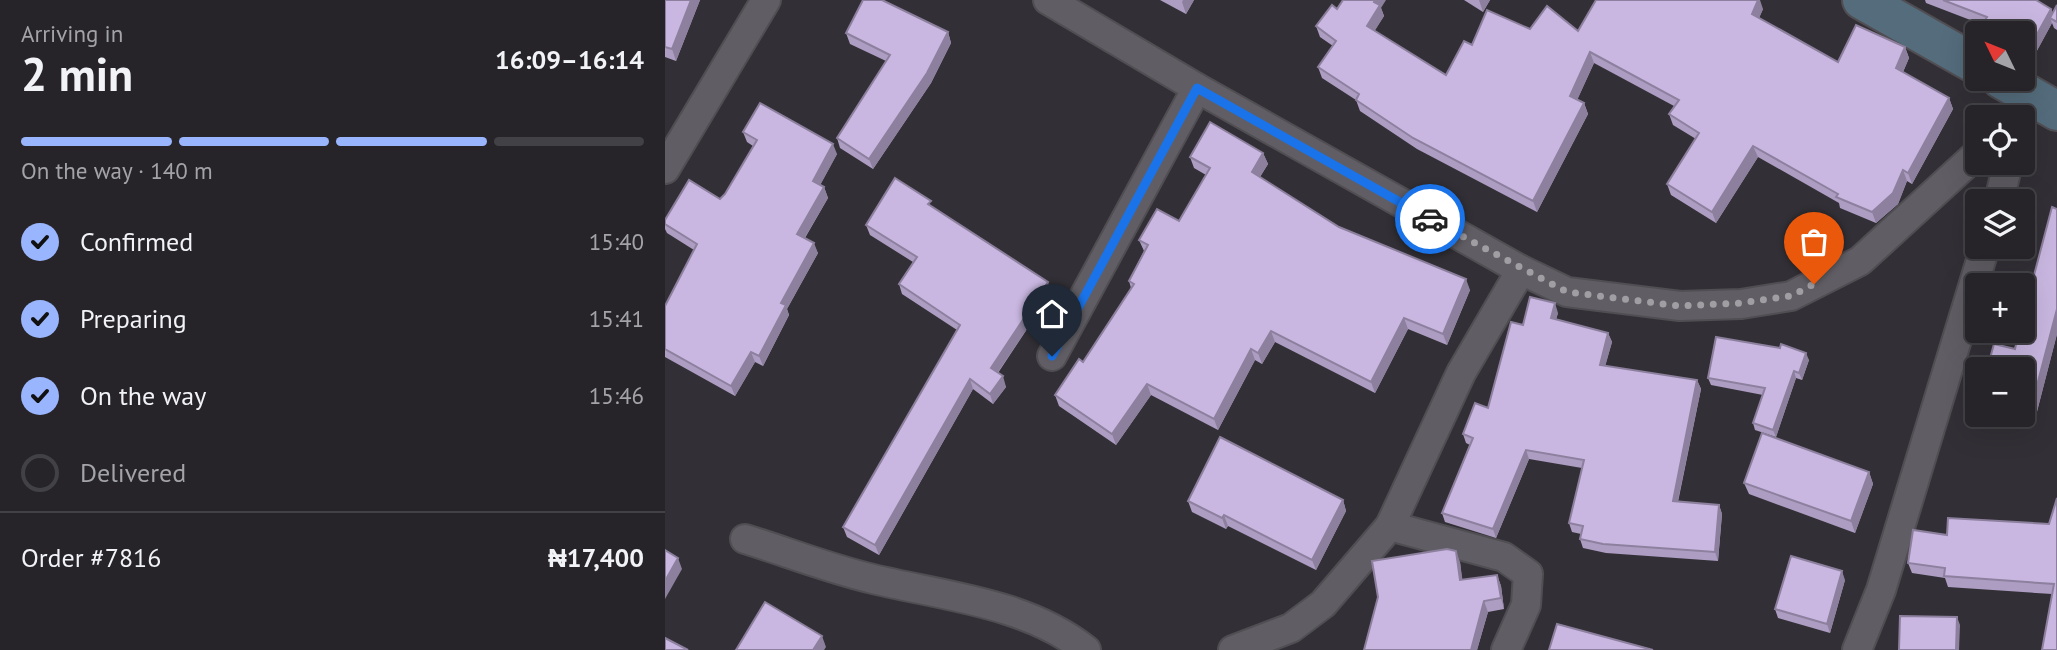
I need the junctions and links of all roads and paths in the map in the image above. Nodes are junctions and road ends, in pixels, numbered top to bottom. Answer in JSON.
{"nodes":[{"id":1,"x":766,"y":0,"type":"edge"},
{"id":2,"x":1048,"y":0,"type":"edge"},
{"id":3,"x":1862,"y":0,"type":"edge"},
{"id":4,"x":1965,"y":58,"type":"edge"},
{"id":5,"x":1197,"y":88,"type":"junction"},
{"id":6,"x":1965,"y":165,"type":"edge"},
{"id":7,"x":665,"y":169,"type":"edge"},
{"id":8,"x":1981,"y":259,"type":"edge"},
{"id":9,"x":1521,"y":270,"type":"junction"},
{"id":10,"x":1052,"y":356,"type":"dead end"},
{"id":11,"x":1390,"y":526,"type":"junction"},
{"id":12,"x":745,"y":539,"type":"dead end"},
{"id":13,"x":1086,"y":650,"type":"edge"},
{"id":14,"x":1233,"y":650,"type":"edge"},
{"id":15,"x":1506,"y":650,"type":"edge"},
{"id":16,"x":1857,"y":650,"type":"edge"}],
"edges":[{"from":1,"to":7,"type":"street"},
{"from":2,"to":5,"type":"street"},
{"from":3,"to":4,"type":"street"},
{"from":5,"to":9,"type":"street"},
{"from":5,"to":10,"type":"street"},
{"from":6,"to":9,"type":"street"},
{"from":8,"to":16,"type":"street"},
{"from":9,"to":11,"type":"street"},
{"from":11,"to":14,"type":"street"},
{"from":11,"to":15,"type":"street"},
{"from":12,"to":13,"type":"street"}]}
